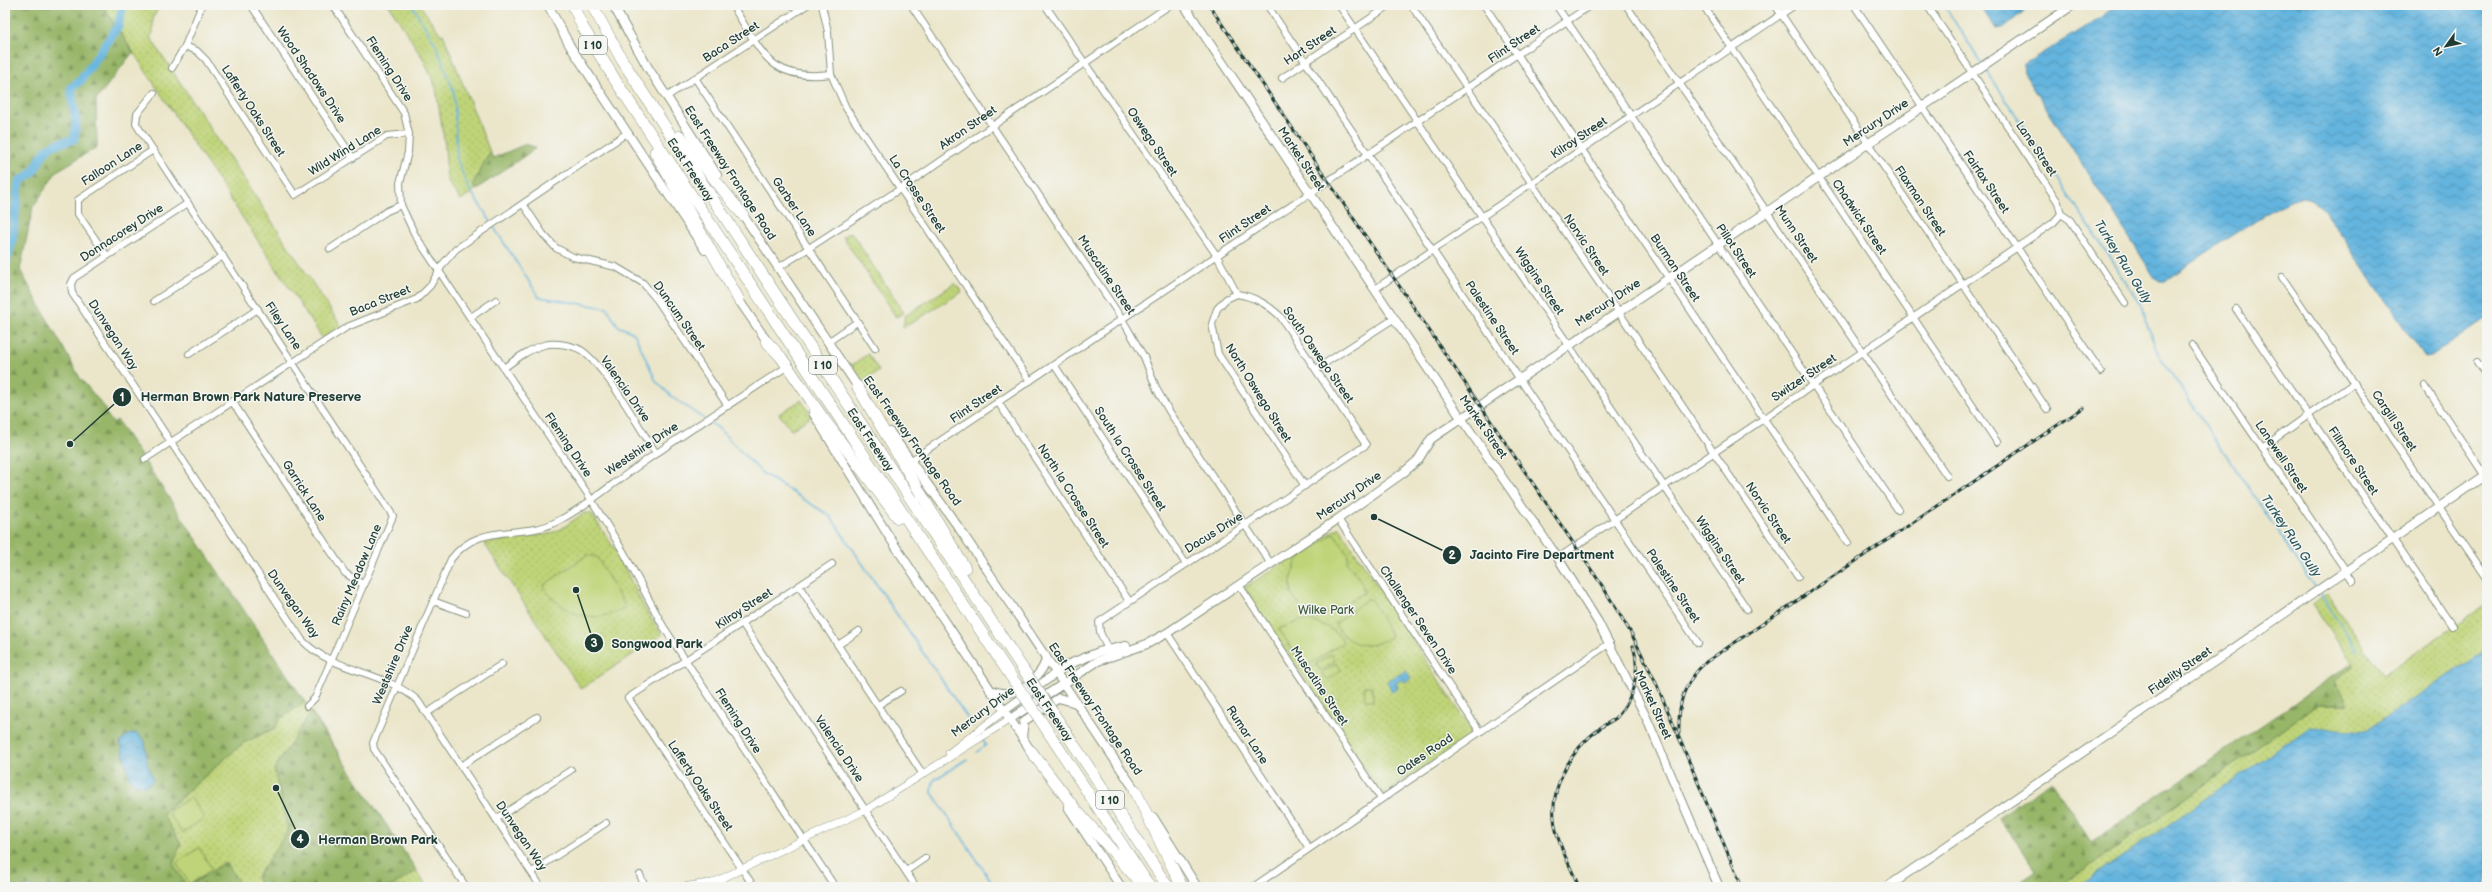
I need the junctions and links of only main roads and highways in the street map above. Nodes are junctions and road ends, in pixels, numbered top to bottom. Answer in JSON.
{"nodes":[{"id":1,"x":548,"y":5,"type":"edge"},
{"id":2,"x":573,"y":5,"type":"edge"},
{"id":3,"x":592,"y":5,"type":"edge"},
{"id":4,"x":613,"y":5,"type":"edge"},
{"id":5,"x":1184,"y":5,"type":"edge"},
{"id":6,"x":2073,"y":5,"type":"edge"},
{"id":7,"x":635,"y":79,"type":"junction"},
{"id":8,"x":617,"y":83,"type":"junction"},
{"id":9,"x":743,"y":215,"type":"junction"},
{"id":10,"x":739,"y":300,"type":"junction"},
{"id":11,"x":766,"y":341,"type":"junction"},
{"id":12,"x":857,"y":386,"type":"junction"},
{"id":13,"x":1461,"y":418,"type":"junction"},
{"id":14,"x":2486,"y":476,"type":"edge"},
{"id":15,"x":966,"y":608,"type":"junction"},
{"id":16,"x":1167,"y":633,"type":"junction"},
{"id":17,"x":1011,"y":651,"type":"junction"},
{"id":18,"x":1046,"y":657,"type":"junction"},
{"id":19,"x":1056,"y":672,"type":"junction"},
{"id":20,"x":1063,"y":683,"type":"junction"},
{"id":21,"x":990,"y":690,"type":"junction"},
{"id":22,"x":1077,"y":704,"type":"junction"},
{"id":23,"x":1004,"y":711,"type":"junction"},
{"id":24,"x":1010,"y":719,"type":"junction"},
{"id":25,"x":1023,"y":739,"type":"junction"},
{"id":26,"x":1031,"y":751,"type":"junction"},
{"id":27,"x":1135,"y":790,"type":"junction"},
{"id":28,"x":1121,"y":887,"type":"edge"},
{"id":29,"x":1143,"y":887,"type":"edge"},
{"id":30,"x":1150,"y":887,"type":"edge"},
{"id":31,"x":1168,"y":887,"type":"edge"},
{"id":32,"x":1182,"y":887,"type":"edge"},
{"id":33,"x":1197,"y":887,"type":"edge"},
{"id":34,"x":1719,"y":887,"type":"edge"},
{"id":35,"x":1887,"y":887,"type":"edge"}],
"edges":[{"from":1,"to":10,"type":"main road"},
{"from":2,"to":8,"type":"highway","name":"East Freeway","number":"I 10"},
{"from":3,"to":7,"type":"highway","name":"East Freeway","number":"I 10"},
{"from":4,"to":9,"type":"main road","name":"East Freeway Frontage Road"},
{"from":5,"to":13,"type":"main road","name":"Market Street"},
{"from":6,"to":13,"type":"main road","name":"Mercury Drive"},
{"from":7,"to":9,"type":"highway"},
{"from":7,"to":17,"type":"highway","name":"East Freeway","number":"I 10"},
{"from":8,"to":10,"type":"highway"},
{"from":8,"to":15,"type":"highway","name":"East Freeway","number":"I 10"},
{"from":9,"to":12,"type":"main road","name":"East Freeway Frontage Road"},
{"from":10,"to":11,"type":"main road"},
{"from":11,"to":15,"type":"highway"},
{"from":11,"to":21,"type":"main road"},
{"from":12,"to":17,"type":"highway"},
{"from":12,"to":18,"type":"main road","name":"East Freeway Frontage Road"},
{"from":13,"to":16,"type":"main road","name":"Mercury Drive"},
{"from":13,"to":34,"type":"main road","name":"Market Street"},
{"from":14,"to":35,"type":"main road","name":"Fidelity Street"},
{"from":15,"to":30,"type":"highway","name":"East Freeway","number":"I 10","bridge":true},
{"from":16,"to":19,"type":"main road","name":"Mercury Drive"},
{"from":16,"to":20,"type":"main road","name":"Mercury Drive"},
{"from":17,"to":31,"type":"highway","name":"East Freeway","number":"I 10","bridge":true},
{"from":18,"to":19,"type":"main road","name":"East Freeway Frontage Road"},
{"from":18,"to":21,"type":"main road"},
{"from":19,"to":20,"type":"main road","name":"East Freeway Frontage Road"},
{"from":19,"to":23,"type":"main road","name":"Mercury Drive"},
{"from":20,"to":22,"type":"main road","name":"East Freeway Frontage Road"},
{"from":20,"to":24,"type":"main road","name":"Mercury Drive"},
{"from":21,"to":23,"type":"main road"},
{"from":22,"to":25,"type":"main road"},
{"from":22,"to":27,"type":"main road","name":"East Freeway Frontage Road"},
{"from":23,"to":24,"type":"main road"},
{"from":24,"to":25,"type":"main road"},
{"from":25,"to":26,"type":"main road"},
{"from":26,"to":28,"type":"main road"},
{"from":26,"to":29,"type":"highway"},
{"from":27,"to":32,"type":"highway"},
{"from":27,"to":33,"type":"main road","name":"East Freeway Frontage Road"}]}
